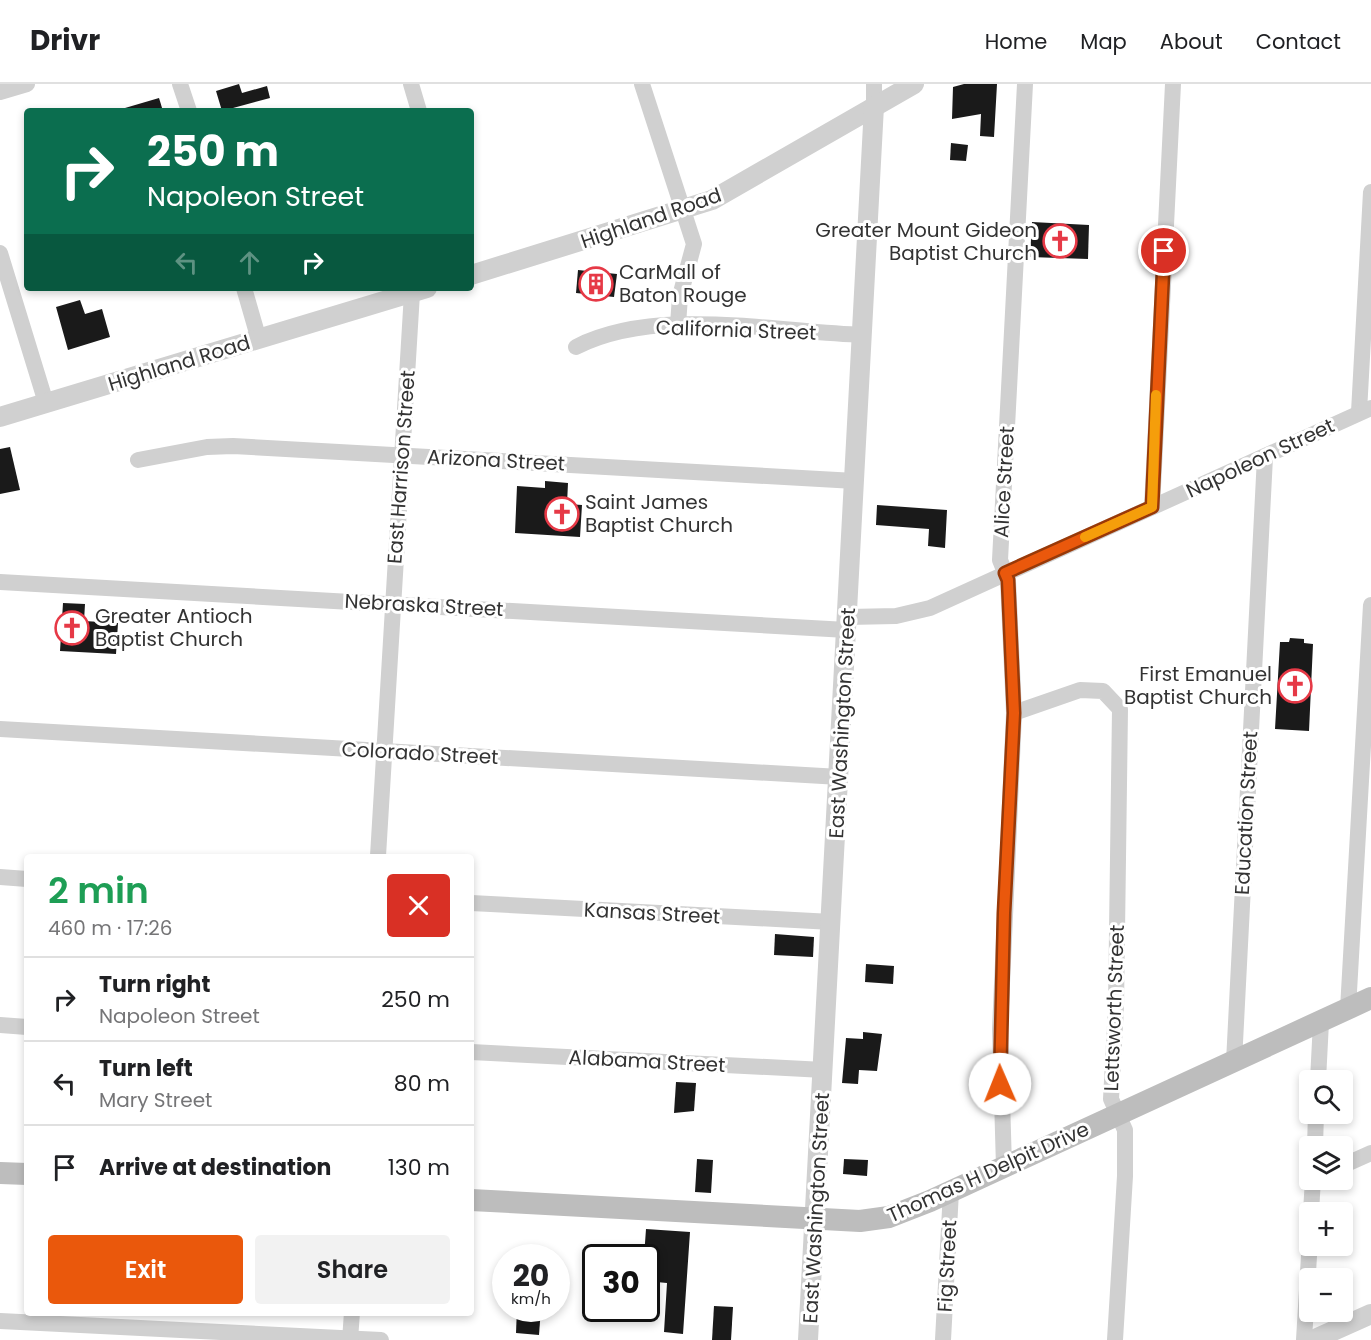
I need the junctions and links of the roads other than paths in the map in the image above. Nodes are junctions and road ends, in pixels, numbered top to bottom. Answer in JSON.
{"nodes":[{"id":1,"x":27,"y":84,"type":"edge"},
{"id":2,"x":180,"y":84,"type":"edge"},
{"id":3,"x":411,"y":84,"type":"edge"},
{"id":4,"x":642,"y":84,"type":"edge"},
{"id":5,"x":874,"y":84,"type":"edge"},
{"id":6,"x":914,"y":84,"type":"edge"},
{"id":7,"x":1025,"y":84,"type":"edge"},
{"id":8,"x":1173,"y":84,"type":"edge"},
{"id":9,"x":0,"y":92,"type":"edge"},
{"id":10,"x":874,"y":106,"type":"junction"},
{"id":11,"x":188,"y":108,"type":"edge"},
{"id":12,"x":418,"y":108,"type":"edge"},
{"id":13,"x":1371,"y":192,"type":"edge"},
{"id":14,"x":684,"y":210,"type":"junction"},
{"id":15,"x":0,"y":253,"type":"edge"},
{"id":16,"x":474,"y":273,"type":"edge"},
{"id":17,"x":245,"y":291,"type":"edge"},
{"id":18,"x":416,"y":291,"type":"edge"},
{"id":19,"x":419,"y":291,"type":"edge"},
{"id":20,"x":678,"y":324,"type":"junction"},
{"id":21,"x":863,"y":335,"type":"junction"},
{"id":22,"x":259,"y":340,"type":"junction"},
{"id":23,"x":576,"y":347,"type":"dead end"},
{"id":24,"x":46,"y":403,"type":"junction"},
{"id":25,"x":1365,"y":410,"type":"edge"},
{"id":26,"x":0,"y":417,"type":"edge"},
{"id":27,"x":402,"y":454,"type":"junction"},
{"id":28,"x":1264,"y":457,"type":"junction"},
{"id":29,"x":138,"y":460,"type":"dead end"},
{"id":30,"x":855,"y":481,"type":"junction"},
{"id":31,"x":1152,"y":507,"type":"junction"},
{"id":32,"x":1005,"y":573,"type":"junction"},
{"id":33,"x":0,"y":582,"type":"edge"},
{"id":34,"x":392,"y":603,"type":"junction"},
{"id":35,"x":1371,"y":605,"type":"edge"},
{"id":36,"x":848,"y":623,"type":"junction"},
{"id":37,"x":1014,"y":713,"type":"junction"},
{"id":38,"x":0,"y":729,"type":"edge"},
{"id":39,"x":384,"y":751,"type":"junction"},
{"id":40,"x":840,"y":777,"type":"junction"},
{"id":41,"x":378,"y":854,"type":"edge"},
{"id":42,"x":0,"y":877,"type":"edge"},
{"id":43,"x":24,"y":879,"type":"edge"},
{"id":44,"x":474,"y":903,"type":"edge"},
{"id":45,"x":832,"y":922,"type":"junction"},
{"id":46,"x":1371,"y":998,"type":"edge"},
{"id":47,"x":1348,"y":1009,"type":"junction"},
{"id":48,"x":1321,"y":1022,"type":"junction"},
{"id":49,"x":0,"y":1025,"type":"edge"},
{"id":50,"x":24,"y":1027,"type":"edge"},
{"id":51,"x":474,"y":1052,"type":"edge"},
{"id":52,"x":1234,"y":1062,"type":"junction"},
{"id":53,"x":824,"y":1070,"type":"junction"},
{"id":54,"x":1319,"y":1070,"type":"edge"},
{"id":55,"x":1117,"y":1115,"type":"junction"},
{"id":56,"x":1371,"y":1153,"type":"edge"},
{"id":57,"x":1353,"y":1161,"type":"edge"},
{"id":58,"x":1004,"y":1167,"type":"junction"},
{"id":59,"x":0,"y":1173,"type":"edge"},
{"id":60,"x":24,"y":1174,"type":"edge"},
{"id":61,"x":951,"y":1191,"type":"junction"},
{"id":62,"x":474,"y":1200,"type":"edge"},
{"id":63,"x":814,"y":1218,"type":"junction"},
{"id":64,"x":1309,"y":1256,"type":"edge"},
{"id":65,"x":1371,"y":1314,"type":"edge"},
{"id":66,"x":352,"y":1316,"type":"edge"},
{"id":67,"x":0,"y":1321,"type":"edge"},
{"id":68,"x":350,"y":1339,"type":"edge"},
{"id":69,"x":381,"y":1340,"type":"edge"},
{"id":70,"x":808,"y":1340,"type":"edge"},
{"id":71,"x":943,"y":1340,"type":"edge"},
{"id":72,"x":1115,"y":1340,"type":"edge"},
{"id":73,"x":1304,"y":1340,"type":"edge"},
{"id":74,"x":1313,"y":1340,"type":"edge"}],
"edges":[{"from":1,"to":9,"type":"street"},
{"from":2,"to":11,"type":"street"},
{"from":3,"to":12,"type":"street"},
{"from":4,"to":14,"type":"street"},
{"from":5,"to":10,"type":"street"},
{"from":6,"to":10,"type":"street","name":"Highland Road"},
{"from":7,"to":32,"type":"street","name":"Alice Street"},
{"from":8,"to":31,"type":"street"},
{"from":10,"to":14,"type":"street","name":"Highland Road"},
{"from":10,"to":21,"type":"street","name":"East Washington Street"},
{"from":13,"to":25,"type":"street"},
{"from":14,"to":16,"type":"street","name":"Highland Road"},
{"from":14,"to":20,"type":"street"},
{"from":15,"to":24,"type":"street"},
{"from":17,"to":22,"type":"street"},
{"from":18,"to":22,"type":"street","name":"Highland Road"},
{"from":19,"to":27,"type":"street","name":"East Harrison Street"},
{"from":20,"to":21,"type":"street","name":"California Street"},
{"from":20,"to":23,"type":"street","name":"California Street"},
{"from":21,"to":30,"type":"street","name":"East Washington Street"},
{"from":22,"to":24,"type":"street","name":"Highland Road"},
{"from":24,"to":26,"type":"street","name":"Highland Road"},
{"from":25,"to":28,"type":"street","name":"Napoleon Street"},
{"from":27,"to":29,"type":"street","name":"Arizona Street"},
{"from":27,"to":30,"type":"street","name":"Arizona Street"},
{"from":27,"to":34,"type":"street","name":"East Harrison Street"},
{"from":28,"to":31,"type":"street","name":"Napoleon Street"},
{"from":28,"to":52,"type":"street","name":"Education Street"},
{"from":30,"to":36,"type":"street","name":"East Washington Street"},
{"from":31,"to":32,"type":"street","name":"Napoleon Street"},
{"from":32,"to":36,"type":"street","name":"Napoleon Street"},
{"from":32,"to":37,"type":"street","name":"Alice Street"},
{"from":33,"to":34,"type":"street","name":"Nebraska Street"},
{"from":34,"to":36,"type":"street","name":"Nebraska Street"},
{"from":34,"to":39,"type":"street","name":"East Harrison Street"},
{"from":35,"to":47,"type":"street"},
{"from":36,"to":40,"type":"street","name":"East Washington Street"},
{"from":37,"to":55,"type":"street","name":"Lettsworth Street"},
{"from":37,"to":58,"type":"street","name":"Alice Street"},
{"from":38,"to":39,"type":"street","name":"Colorado Street"},
{"from":39,"to":40,"type":"street","name":"Colorado Street"},
{"from":39,"to":41,"type":"street","name":"East Harrison Street"},
{"from":40,"to":45,"type":"street","name":"East Washington Street"},
{"from":42,"to":43,"type":"street"},
{"from":44,"to":45,"type":"street","name":"Kansas Street"},
{"from":45,"to":53,"type":"street","name":"East Washington Street"},
{"from":46,"to":47,"type":"main road","name":"Thomas H Delpit Drive"},
{"from":47,"to":48,"type":"main road","name":"Thomas H Delpit Drive"},
{"from":48,"to":52,"type":"main road","name":"Thomas H Delpit Drive"},
{"from":48,"to":54,"type":"street"},
{"from":49,"to":50,"type":"street"},
{"from":51,"to":53,"type":"street","name":"Alabama Street"},
{"from":52,"to":55,"type":"main road","name":"Thomas H Delpit Drive"},
{"from":53,"to":63,"type":"street","name":"East Washington Street"},
{"from":55,"to":58,"type":"main road","name":"Thomas H Delpit Drive"},
{"from":55,"to":72,"type":"street","name":"Lettsworth Street"},
{"from":56,"to":57,"type":"street"},
{"from":58,"to":61,"type":"main road","name":"Thomas H Delpit Drive"},
{"from":59,"to":60,"type":"main road"},
{"from":61,"to":63,"type":"main road","name":"Thomas H Delpit Drive"},
{"from":61,"to":71,"type":"street","name":"Fig Street"},
{"from":62,"to":63,"type":"main road","name":"Thomas H Delpit Drive"},
{"from":63,"to":70,"type":"street","name":"East Washington Street"},
{"from":64,"to":73,"type":"street"},
{"from":65,"to":74,"type":"street"},
{"from":66,"to":68,"type":"street"},
{"from":67,"to":68,"type":"street"},
{"from":68,"to":69,"type":"street"}]}
